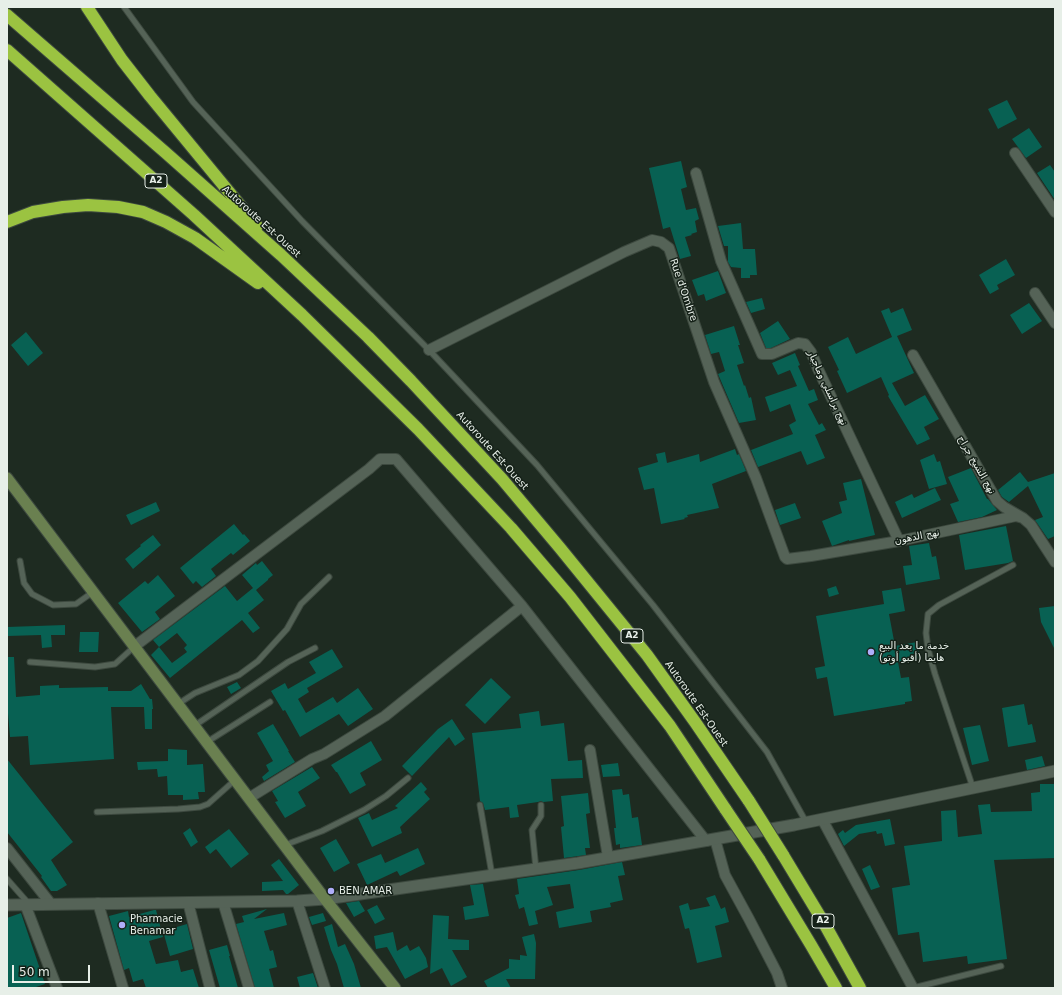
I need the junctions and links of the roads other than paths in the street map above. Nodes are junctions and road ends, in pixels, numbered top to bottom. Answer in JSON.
{"nodes":[{"id":1,"x":87,"y":7,"type":"edge"},
{"id":2,"x":124,"y":7,"type":"edge"},
{"id":3,"x":7,"y":15,"type":"edge"},
{"id":4,"x":7,"y":50,"type":"edge"},
{"id":5,"x":1016,"y":152,"type":"dead end"},
{"id":6,"x":696,"y":173,"type":"dead end"},
{"id":7,"x":1055,"y":212,"type":"edge"},
{"id":8,"x":7,"y":222,"type":"edge"},
{"id":9,"x":281,"y":255,"type":"junction"},
{"id":10,"x":1035,"y":293,"type":"dead end"},
{"id":11,"x":302,"y":315,"type":"junction"},
{"id":12,"x":1055,"y":323,"type":"edge"},
{"id":13,"x":429,"y":350,"type":"junction"},
{"id":14,"x":913,"y":355,"type":"dead end"},
{"id":15,"x":7,"y":478,"type":"edge"},
{"id":16,"x":1023,"y":518,"type":"junction"},
{"id":17,"x":899,"y":540,"type":"junction"},
{"id":18,"x":811,"y":556,"type":"joint"},
{"id":19,"x":20,"y":561,"type":"dead end"},
{"id":20,"x":1055,"y":562,"type":"edge"},
{"id":21,"x":1013,"y":565,"type":"dead end"},
{"id":22,"x":329,"y":576,"type":"dead end"},
{"id":23,"x":93,"y":591,"type":"junction"},
{"id":24,"x":522,"y":606,"type":"junction"},
{"id":25,"x":135,"y":646,"type":"junction"},
{"id":26,"x":315,"y":648,"type":"dead end"},
{"id":27,"x":30,"y":662,"type":"dead end"},
{"id":28,"x":270,"y":702,"type":"dead end"},
{"id":29,"x":178,"y":704,"type":"junction"},
{"id":30,"x":194,"y":726,"type":"junction"},
{"id":31,"x":207,"y":742,"type":"junction"},
{"id":32,"x":590,"y":750,"type":"dead end"},
{"id":33,"x":1055,"y":771,"type":"edge"},
{"id":34,"x":408,"y":778,"type":"dead end"},
{"id":35,"x":235,"y":780,"type":"junction"},
{"id":36,"x":973,"y":788,"type":"junction"},
{"id":37,"x":249,"y":798,"type":"junction"},
{"id":38,"x":480,"y":806,"type":"dead end"},
{"id":39,"x":541,"y":806,"type":"dead end"},
{"id":40,"x":97,"y":812,"type":"dead end"},
{"id":41,"x":822,"y":819,"type":"junction"},
{"id":42,"x":806,"y":823,"type":"junction"},
{"id":43,"x":710,"y":840,"type":"junction"},
{"id":44,"x":285,"y":845,"type":"junction"},
{"id":45,"x":7,"y":848,"type":"edge"},
{"id":46,"x":608,"y":857,"type":"junction"},
{"id":47,"x":536,"y":869,"type":"junction"},
{"id":48,"x":492,"y":875,"type":"junction"},
{"id":49,"x":7,"y":879,"type":"edge"},
{"id":50,"x":325,"y":899,"type":"junction"},
{"id":51,"x":297,"y":901,"type":"junction"},
{"id":52,"x":188,"y":902,"type":"junction"},
{"id":53,"x":223,"y":902,"type":"junction"},
{"id":54,"x":98,"y":903,"type":"junction"},
{"id":55,"x":27,"y":904,"type":"junction"},
{"id":56,"x":51,"y":904,"type":"junction"},
{"id":57,"x":7,"y":905,"type":"edge"},
{"id":58,"x":1001,"y":966,"type":"dead end"},
{"id":59,"x":57,"y":988,"type":"edge"},
{"id":60,"x":123,"y":988,"type":"edge"},
{"id":61,"x":210,"y":988,"type":"edge"},
{"id":62,"x":248,"y":988,"type":"edge"},
{"id":63,"x":325,"y":988,"type":"edge"},
{"id":64,"x":395,"y":988,"type":"edge"},
{"id":65,"x":782,"y":988,"type":"edge"},
{"id":66,"x":836,"y":988,"type":"edge"},
{"id":67,"x":860,"y":988,"type":"edge"},
{"id":68,"x":913,"y":988,"type":"edge"}],
"edges":[{"from":1,"to":9,"type":"highway"},
{"from":2,"to":13,"type":"lane"},
{"from":3,"to":9,"type":"highway","name":"Autoroute Est-Ouest","number":"A2"},
{"from":4,"to":11,"type":"highway","number":"A2"},
{"from":5,"to":7,"type":"street"},
{"from":6,"to":17,"type":"street","name":"نهج براسلي وماجبار"},
{"from":8,"to":11,"type":"highway"},
{"from":9,"to":67,"type":"highway","name":"Autoroute Est-Ouest","number":"A2","bridge":true},
{"from":10,"to":12,"type":"street"},
{"from":11,"to":66,"type":"highway","number":"A2","bridge":true},
{"from":13,"to":18,"type":"street","name":"Rue d'Ombre"},
{"from":13,"to":42,"type":"lane"},
{"from":14,"to":16,"type":"street","name":"نهج الشيخ جراح"},
{"from":15,"to":23,"type":"main road"},
{"from":16,"to":17,"type":"street","name":"نهج الدهون"},
{"from":16,"to":20,"type":"street","name":"نهج الشيخ جراح"},
{"from":17,"to":18,"type":"street","name":"نهج الدهون"},
{"from":19,"to":23,"type":"lane"},
{"from":21,"to":36,"type":"lane"},
{"from":22,"to":29,"type":"lane"},
{"from":23,"to":25,"type":"main road"},
{"from":24,"to":25,"type":"street"},
{"from":24,"to":37,"type":"street"},
{"from":24,"to":43,"type":"street"},
{"from":25,"to":27,"type":"lane"},
{"from":25,"to":29,"type":"main road"},
{"from":26,"to":30,"type":"lane"},
{"from":28,"to":31,"type":"lane"},
{"from":29,"to":30,"type":"main road"},
{"from":30,"to":31,"type":"main road"},
{"from":31,"to":35,"type":"main road"},
{"from":32,"to":46,"type":"street"},
{"from":33,"to":36,"type":"street"},
{"from":34,"to":44,"type":"lane"},
{"from":35,"to":37,"type":"main road"},
{"from":35,"to":40,"type":"lane"},
{"from":36,"to":41,"type":"street"},
{"from":37,"to":44,"type":"main road"},
{"from":38,"to":48,"type":"lane"},
{"from":39,"to":47,"type":"lane"},
{"from":41,"to":42,"type":"street"},
{"from":41,"to":68,"type":"street"},
{"from":42,"to":43,"type":"street"},
{"from":43,"to":46,"type":"street"},
{"from":43,"to":65,"type":"street"},
{"from":44,"to":50,"type":"main road"},
{"from":45,"to":56,"type":"street"},
{"from":46,"to":47,"type":"street"},
{"from":47,"to":48,"type":"street"},
{"from":48,"to":50,"type":"street"},
{"from":49,"to":55,"type":"lane"},
{"from":50,"to":51,"type":"street"},
{"from":50,"to":64,"type":"main road"},
{"from":51,"to":53,"type":"street"},
{"from":51,"to":63,"type":"street"},
{"from":52,"to":53,"type":"street"},
{"from":52,"to":54,"type":"street"},
{"from":52,"to":61,"type":"street"},
{"from":53,"to":62,"type":"street"},
{"from":54,"to":56,"type":"street"},
{"from":54,"to":60,"type":"street"},
{"from":55,"to":56,"type":"street"},
{"from":55,"to":57,"type":"street"},
{"from":55,"to":59,"type":"street"},
{"from":58,"to":68,"type":"lane"}]}
